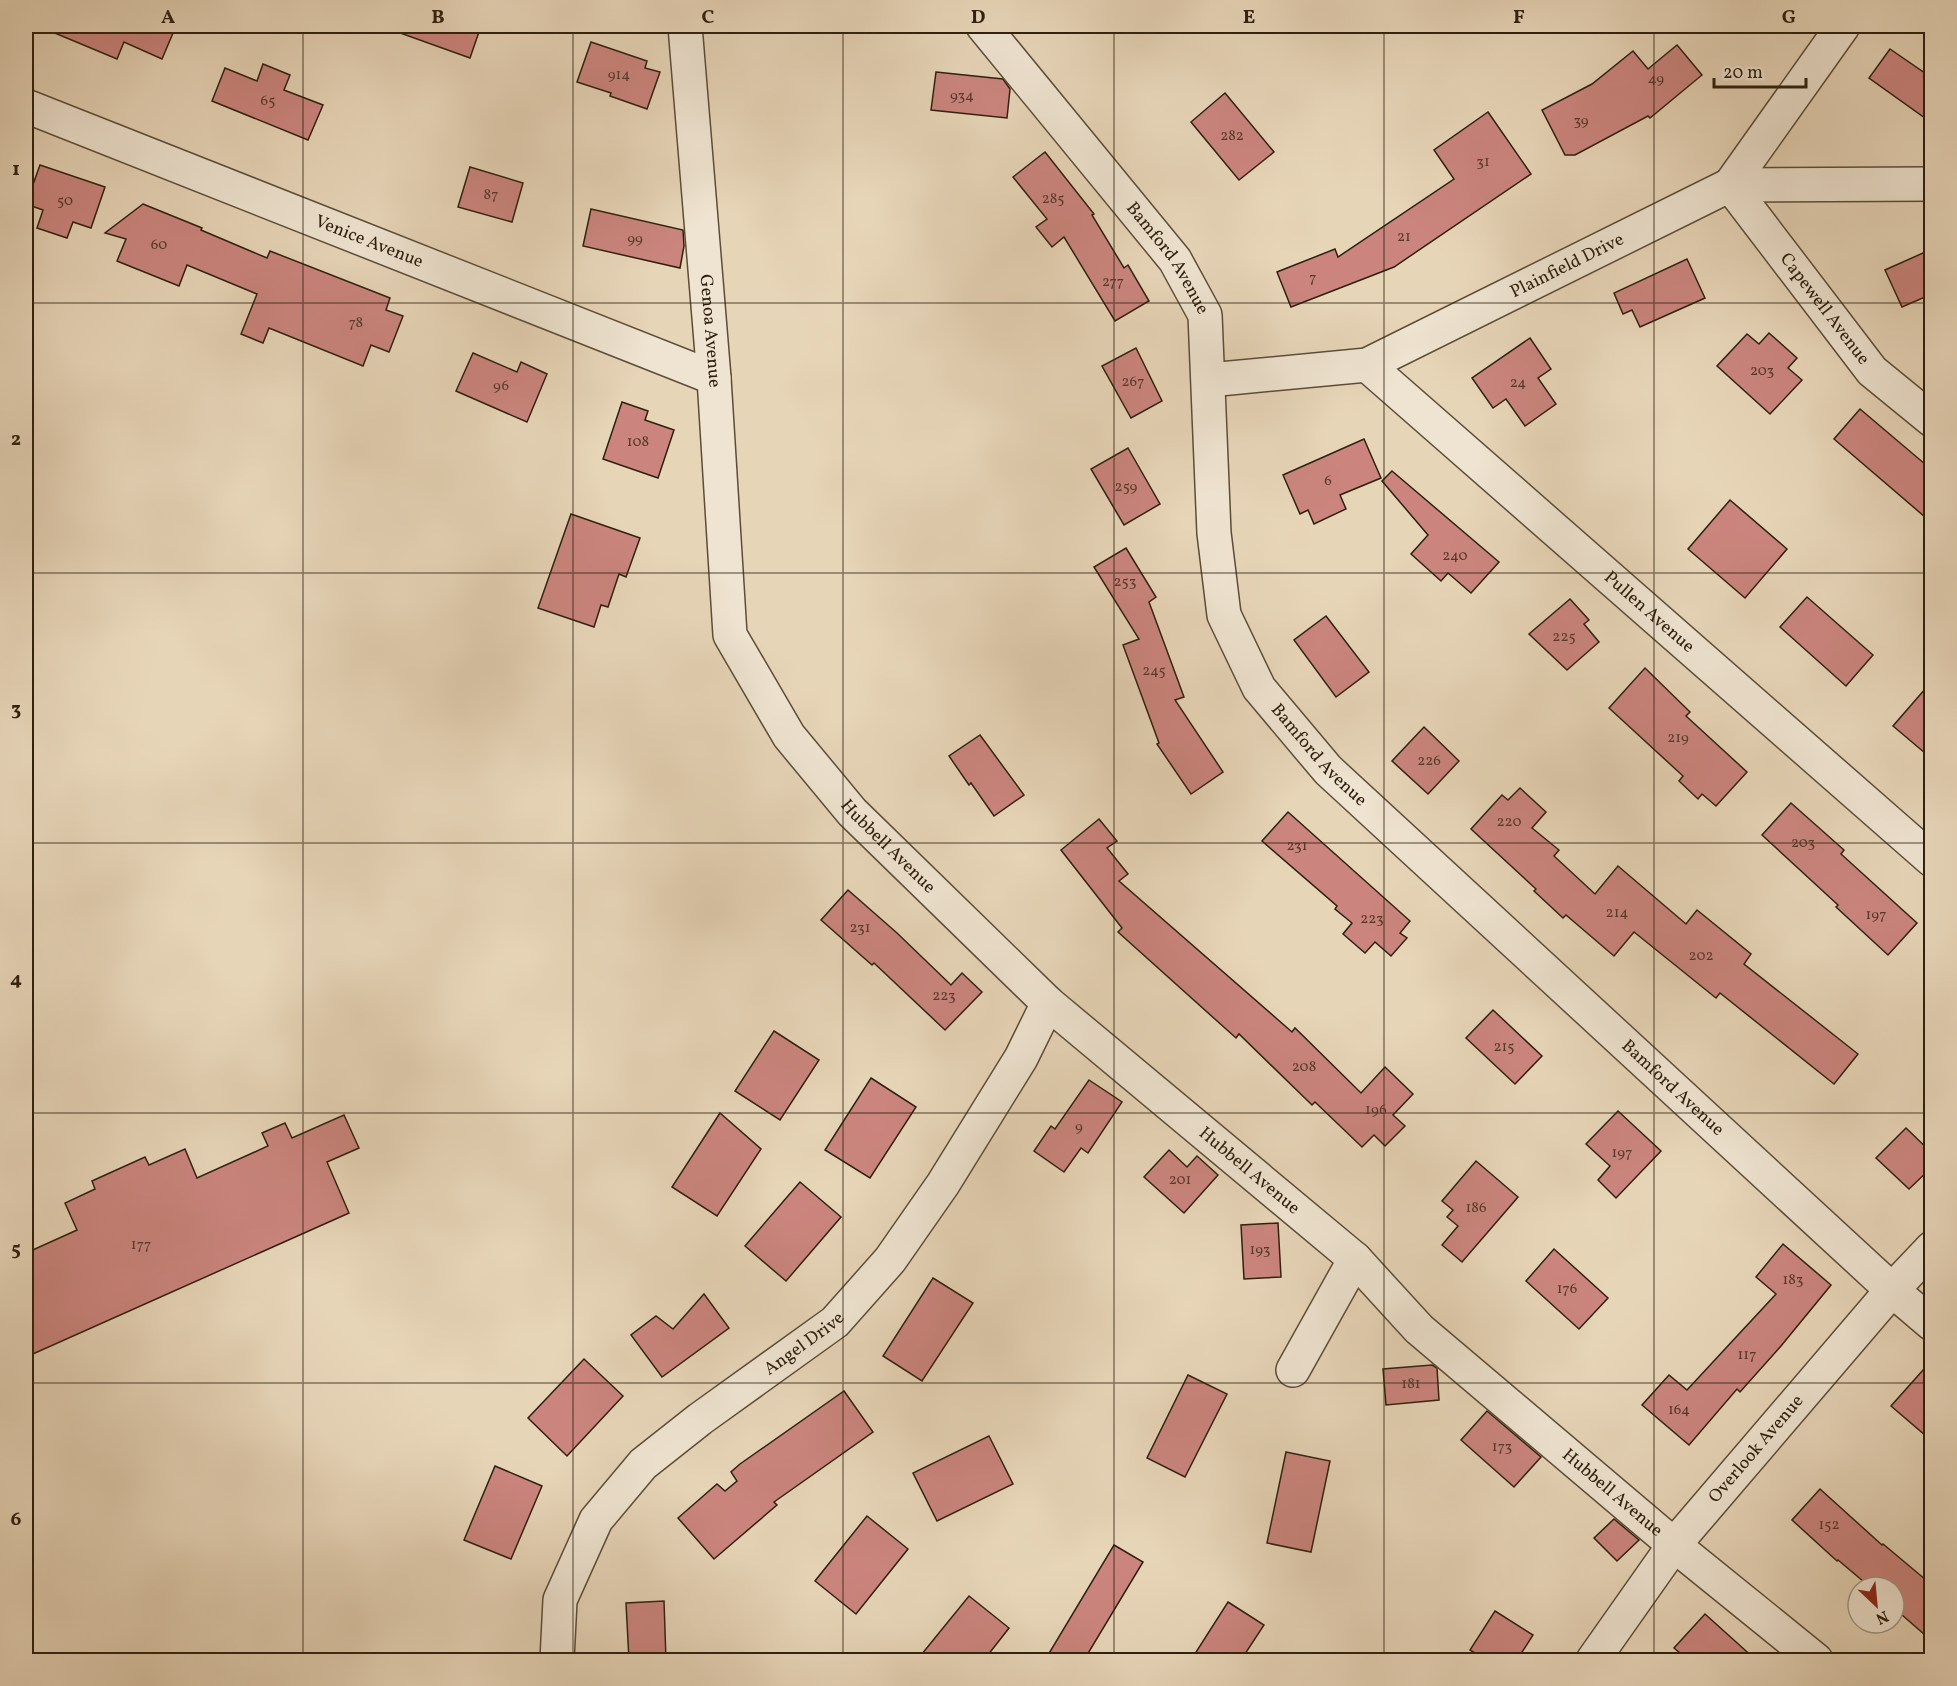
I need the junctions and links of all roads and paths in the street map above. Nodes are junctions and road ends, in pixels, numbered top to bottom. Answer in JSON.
{"nodes":[{"id":1,"x":685,"y":26,"type":"edge"},
{"id":2,"x":983,"y":26,"type":"edge"},
{"id":3,"x":1843,"y":26,"type":"edge"},
{"id":4,"x":26,"y":106,"type":"edge"},
{"id":5,"x":1932,"y":184,"type":"edge"},
{"id":6,"x":1730,"y":185,"type":"junction"},
{"id":7,"x":1367,"y":365,"type":"junction"},
{"id":8,"x":714,"y":378,"type":"junction"},
{"id":9,"x":1209,"y":380,"type":"junction"},
{"id":10,"x":1932,"y":420,"type":"edge"},
{"id":11,"x":730,"y":635,"type":"joint"},
{"id":12,"x":1932,"y":860,"type":"edge"},
{"id":13,"x":1048,"y":1003,"type":"junction"},
{"id":14,"x":1932,"y":1248,"type":"edge"},
{"id":15,"x":1355,"y":1258,"type":"junction"},
{"id":16,"x":1892,"y":1290,"type":"junction"},
{"id":17,"x":1932,"y":1324,"type":"edge"},
{"id":18,"x":1293,"y":1370,"type":"dead end"},
{"id":19,"x":1674,"y":1545,"type":"junction"},
{"id":20,"x":557,"y":1660,"type":"edge"},
{"id":21,"x":1593,"y":1660,"type":"edge"},
{"id":22,"x":1816,"y":1660,"type":"edge"}],
"edges":[{"from":1,"to":8,"type":"street","name":"Genoa Avenue"},
{"from":2,"to":9,"type":"street","name":"Bamford Avenue"},
{"from":3,"to":6,"type":"street"},
{"from":4,"to":8,"type":"street","name":"Venice Avenue"},
{"from":5,"to":6,"type":"street","name":"Plainfield Drive"},
{"from":6,"to":7,"type":"street","name":"Plainfield Drive"},
{"from":6,"to":10,"type":"street","name":"Capewell Avenue"},
{"from":7,"to":9,"type":"street","name":"Plainfield Drive"},
{"from":7,"to":12,"type":"street","name":"Pullen Avenue"},
{"from":8,"to":11,"type":"street","name":"Genoa Avenue"},
{"from":9,"to":16,"type":"street","name":"Bamford Avenue"},
{"from":11,"to":13,"type":"street","name":"Hubbell Avenue"},
{"from":13,"to":15,"type":"street","name":"Hubbell Avenue"},
{"from":13,"to":20,"type":"street","name":"Angel Drive"},
{"from":14,"to":16,"type":"street","name":"Overlook Avenue"},
{"from":15,"to":18,"type":"street"},
{"from":15,"to":19,"type":"street","name":"Hubbell Avenue"},
{"from":16,"to":17,"type":"street","name":"Bamford Avenue"},
{"from":16,"to":19,"type":"street","name":"Overlook Avenue"},
{"from":19,"to":21,"type":"street","name":"Overlook Avenue"},
{"from":19,"to":22,"type":"street","name":"Hubbell Avenue"}]}
